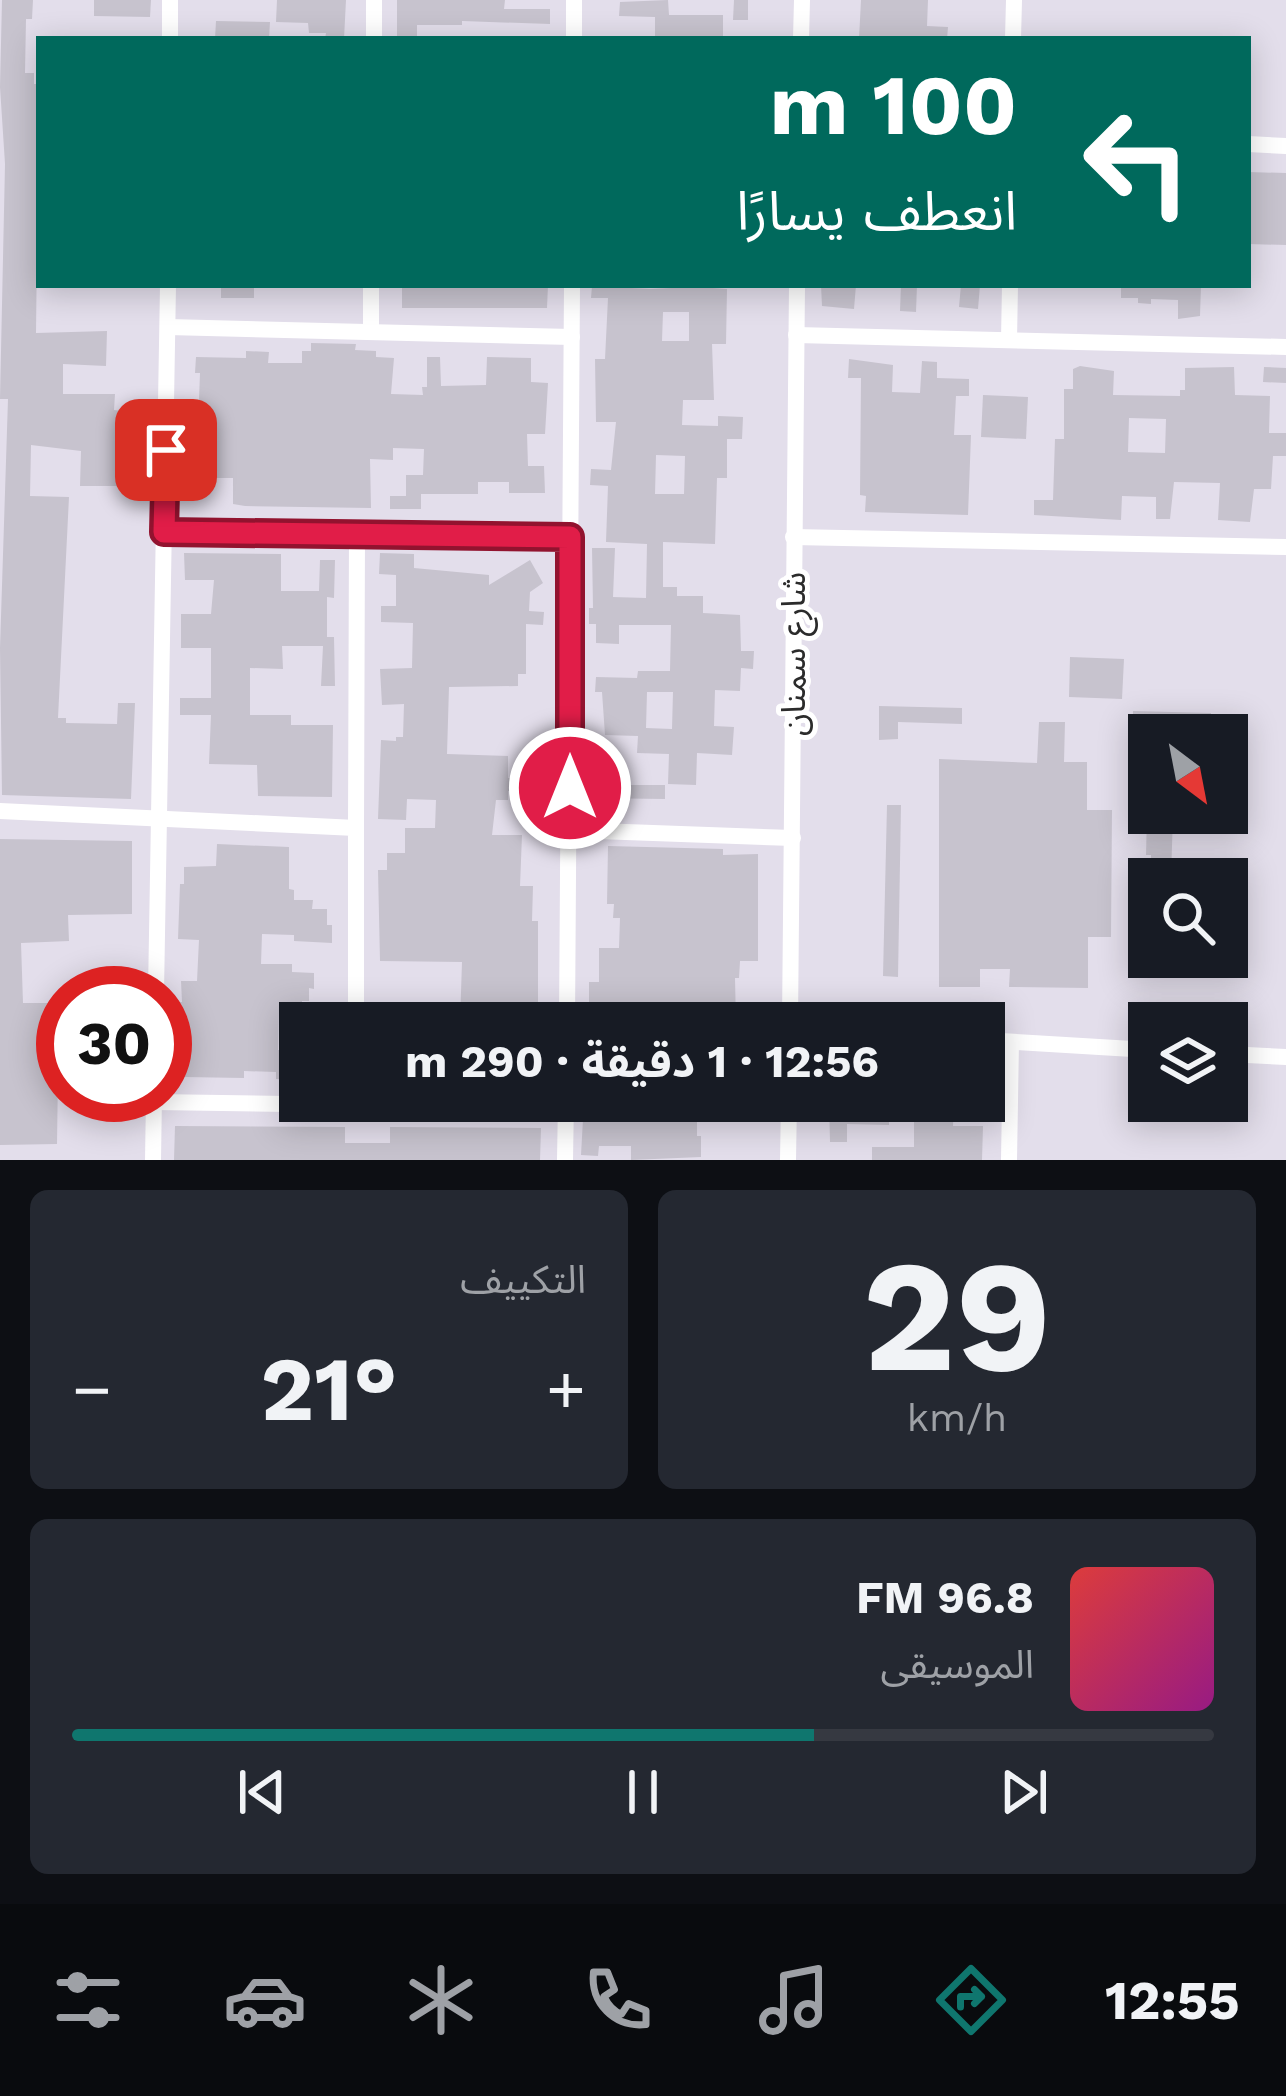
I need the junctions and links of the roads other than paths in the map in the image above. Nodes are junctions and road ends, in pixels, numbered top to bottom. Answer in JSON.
{"nodes":[{"id":1,"x":170,"y":0,"type":"edge"},
{"id":2,"x":374,"y":0,"type":"edge"},
{"id":3,"x":574,"y":0,"type":"edge"},
{"id":4,"x":802,"y":0,"type":"edge"},
{"id":5,"x":1014,"y":0,"type":"edge"},
{"id":6,"x":170,"y":36,"type":"edge"},
{"id":7,"x":374,"y":36,"type":"edge"},
{"id":8,"x":574,"y":36,"type":"edge"},
{"id":9,"x":801,"y":36,"type":"edge"},
{"id":10,"x":1013,"y":36,"type":"edge"},
{"id":11,"x":1251,"y":145,"type":"edge"},
{"id":12,"x":1286,"y":146,"type":"edge"},
{"id":13,"x":168,"y":288,"type":"edge"},
{"id":14,"x":371,"y":288,"type":"edge"},
{"id":15,"x":572,"y":288,"type":"edge"},
{"id":16,"x":797,"y":288,"type":"edge"},
{"id":17,"x":1010,"y":288,"type":"edge"},
{"id":18,"x":168,"y":327,"type":"junction"},
{"id":19,"x":371,"y":332,"type":"junction"},
{"id":20,"x":796,"y":335,"type":"junction"},
{"id":21,"x":572,"y":337,"type":"junction"},
{"id":22,"x":1010,"y":340,"type":"junction"},
{"id":23,"x":1286,"y":347,"type":"edge"},
{"id":24,"x":164,"y":532,"type":"junction"},
{"id":25,"x":357,"y":533,"type":"junction"},
{"id":26,"x":570,"y":537,"type":"junction"},
{"id":27,"x":793,"y":537,"type":"junction"},
{"id":28,"x":1286,"y":547,"type":"edge"},
{"id":29,"x":2,"y":813,"type":"edge"},
{"id":30,"x":158,"y":820,"type":"junction"},
{"id":31,"x":356,"y":828,"type":"junction"},
{"id":32,"x":570,"y":830,"type":"junction"},
{"id":33,"x":793,"y":838,"type":"junction"},
{"id":34,"x":156,"y":966,"type":"edge"},
{"id":35,"x":356,"y":1002,"type":"edge"},
{"id":36,"x":567,"y":1002,"type":"edge"},
{"id":37,"x":790,"y":1002,"type":"edge"},
{"id":38,"x":1005,"y":1042,"type":"edge"},
{"id":39,"x":1011,"y":1042,"type":"junction"},
{"id":40,"x":1128,"y":1049,"type":"edge"},
{"id":41,"x":1248,"y":1055,"type":"edge"},
{"id":42,"x":1286,"y":1057,"type":"edge"},
{"id":43,"x":192,"y":1100,"type":"edge"},
{"id":44,"x":279,"y":1101,"type":"edge"},
{"id":45,"x":154,"y":1122,"type":"edge"},
{"id":46,"x":566,"y":1122,"type":"edge"},
{"id":47,"x":789,"y":1122,"type":"edge"},
{"id":48,"x":153,"y":1160,"type":"edge"},
{"id":49,"x":565,"y":1160,"type":"edge"},
{"id":50,"x":788,"y":1160,"type":"edge"},
{"id":51,"x":1009,"y":1160,"type":"edge"}],
"edges":[{"from":1,"to":6,"type":"street"},
{"from":2,"to":7,"type":"street"},
{"from":3,"to":8,"type":"street"},
{"from":4,"to":9,"type":"street"},
{"from":5,"to":10,"type":"street"},
{"from":11,"to":12,"type":"street"},
{"from":13,"to":18,"type":"street"},
{"from":14,"to":19,"type":"street"},
{"from":15,"to":21,"type":"street"},
{"from":16,"to":20,"type":"street","name":"شارع سمنان"},
{"from":17,"to":22,"type":"street"},
{"from":18,"to":19,"type":"street"},
{"from":18,"to":24,"type":"street"},
{"from":19,"to":21,"type":"street"},
{"from":20,"to":22,"type":"street"},
{"from":20,"to":27,"type":"street","name":"شارع سمنان"},
{"from":21,"to":26,"type":"street"},
{"from":22,"to":23,"type":"street"},
{"from":24,"to":25,"type":"street"},
{"from":24,"to":30,"type":"street"},
{"from":25,"to":26,"type":"street"},
{"from":25,"to":31,"type":"street"},
{"from":26,"to":32,"type":"street"},
{"from":27,"to":28,"type":"street"},
{"from":27,"to":33,"type":"street","name":"شارع سمنان"},
{"from":29,"to":30,"type":"street"},
{"from":30,"to":31,"type":"street"},
{"from":30,"to":34,"type":"street"},
{"from":31,"to":35,"type":"street"},
{"from":32,"to":33,"type":"street"},
{"from":32,"to":36,"type":"street"},
{"from":33,"to":37,"type":"street","name":"شارع سمنان"},
{"from":38,"to":39,"type":"street"},
{"from":39,"to":40,"type":"street"},
{"from":39,"to":51,"type":"street"},
{"from":41,"to":42,"type":"street"},
{"from":43,"to":44,"type":"street"},
{"from":45,"to":48,"type":"street"},
{"from":46,"to":49,"type":"street"},
{"from":47,"to":50,"type":"street"}]}
